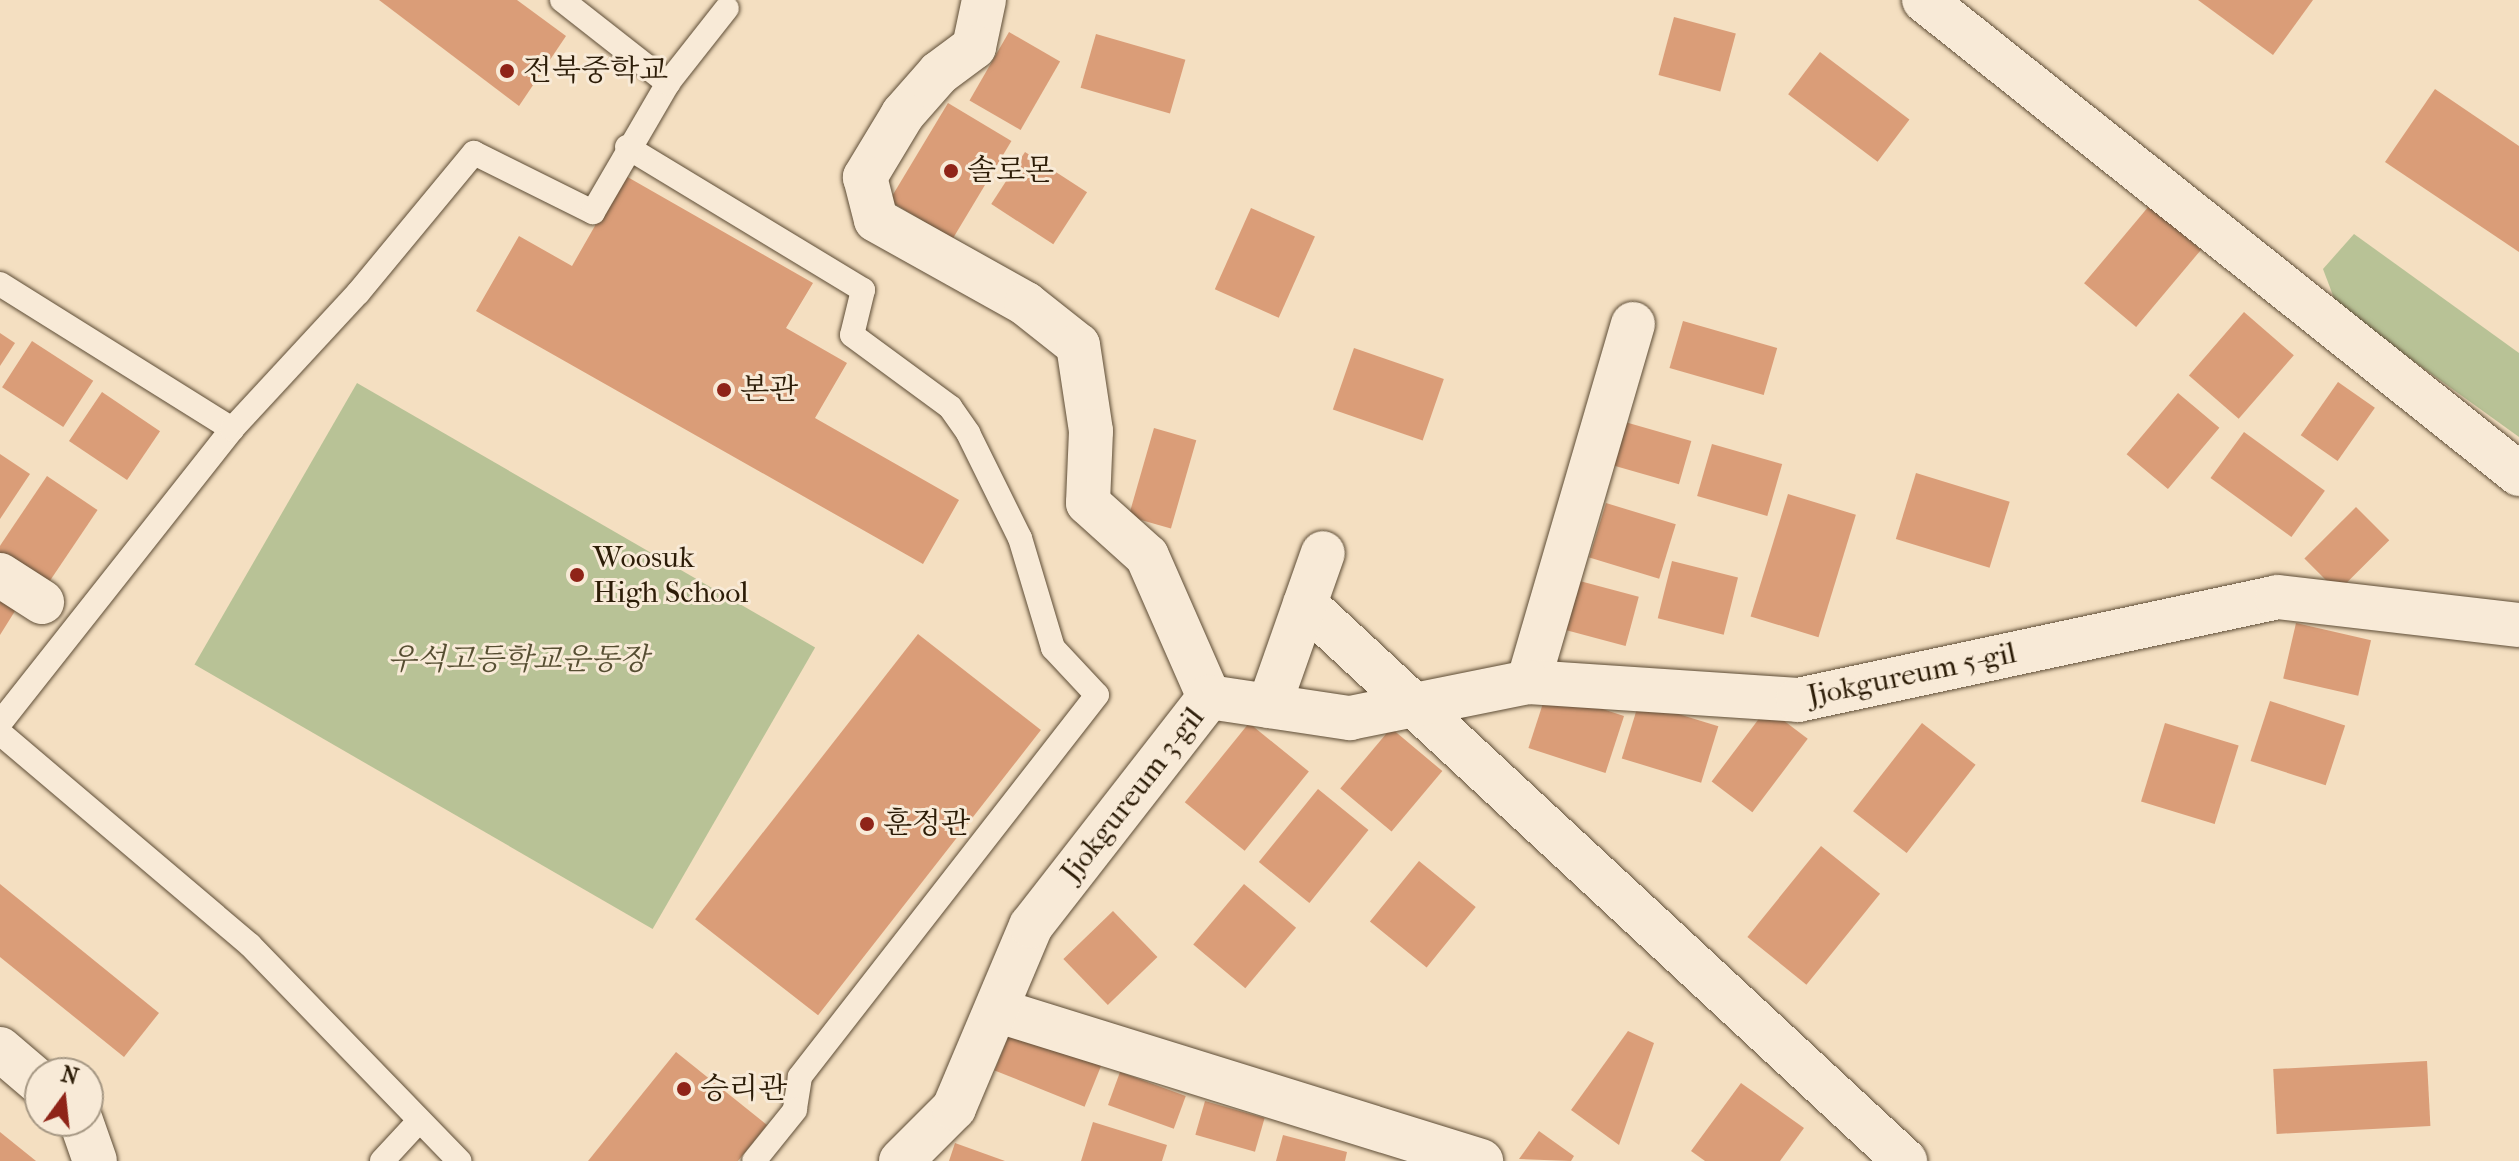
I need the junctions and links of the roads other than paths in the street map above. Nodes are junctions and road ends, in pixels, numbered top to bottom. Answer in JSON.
{"nodes":[{"id":1,"x":562,"y":0,"type":"edge"},
{"id":2,"x":984,"y":0,"type":"edge"},
{"id":3,"x":1924,"y":0,"type":"edge"},
{"id":4,"x":727,"y":8,"type":"dead end"},
{"id":5,"x":668,"y":83,"type":"junction"},
{"id":6,"x":627,"y":147,"type":"junction"},
{"id":7,"x":0,"y":284,"type":"edge"},
{"id":8,"x":1633,"y":324,"type":"dead end"},
{"id":9,"x":232,"y":429,"type":"junction"},
{"id":10,"x":2519,"y":474,"type":"edge"},
{"id":11,"x":1323,"y":553,"type":"dead end"},
{"id":12,"x":0,"y":575,"type":"edge"},
{"id":13,"x":42,"y":602,"type":"dead end"},
{"id":14,"x":1305,"y":604,"type":"junction"},
{"id":15,"x":2511,"y":614,"type":"edge"},
{"id":16,"x":1528,"y":682,"type":"junction"},
{"id":17,"x":1209,"y":697,"type":"junction"},
{"id":18,"x":1414,"y":705,"type":"junction"},
{"id":19,"x":1269,"y":706,"type":"junction"},
{"id":20,"x":0,"y":723,"type":"edge"},
{"id":21,"x":0,"y":733,"type":"edge"},
{"id":22,"x":999,"y":1011,"type":"junction"},
{"id":23,"x":0,"y":1049,"type":"edge"},
{"id":24,"x":24,"y":1069,"type":"edge"},
{"id":25,"x":419,"y":1121,"type":"junction"},
{"id":26,"x":87,"y":1137,"type":"edge"},
{"id":27,"x":95,"y":1161,"type":"edge"},
{"id":28,"x":382,"y":1161,"type":"edge"},
{"id":29,"x":459,"y":1161,"type":"edge"},
{"id":30,"x":754,"y":1161,"type":"edge"},
{"id":31,"x":901,"y":1161,"type":"edge"},
{"id":32,"x":1481,"y":1161,"type":"edge"},
{"id":33,"x":1905,"y":1161,"type":"edge"}],
"edges":[{"from":1,"to":5,"type":"lane"},
{"from":2,"to":17,"type":"street"},
{"from":3,"to":10,"type":"street"},
{"from":4,"to":5,"type":"lane"},
{"from":5,"to":6,"type":"lane"},
{"from":6,"to":9,"type":"lane"},
{"from":6,"to":30,"type":"lane"},
{"from":7,"to":9,"type":"lane"},
{"from":8,"to":16,"type":"street"},
{"from":9,"to":20,"type":"lane"},
{"from":11,"to":14,"type":"street"},
{"from":12,"to":13,"type":"street"},
{"from":14,"to":18,"type":"street"},
{"from":14,"to":19,"type":"street"},
{"from":15,"to":16,"type":"street","name":"Jjokgureum 5-gil"},
{"from":16,"to":18,"type":"street","name":"Jjokgureum 3-gil"},
{"from":17,"to":19,"type":"street","name":"Jjokgureum 3-gil"},
{"from":17,"to":22,"type":"street","name":"Jjokgureum 3-gil"},
{"from":18,"to":19,"type":"street","name":"Jjokgureum 3-gil"},
{"from":18,"to":33,"type":"street"},
{"from":21,"to":25,"type":"lane"},
{"from":22,"to":31,"type":"street","name":"Jjokgureum 3-gil"},
{"from":22,"to":32,"type":"street"},
{"from":23,"to":24,"type":"street"},
{"from":25,"to":28,"type":"lane"},
{"from":25,"to":29,"type":"lane"},
{"from":26,"to":27,"type":"street"}]}
